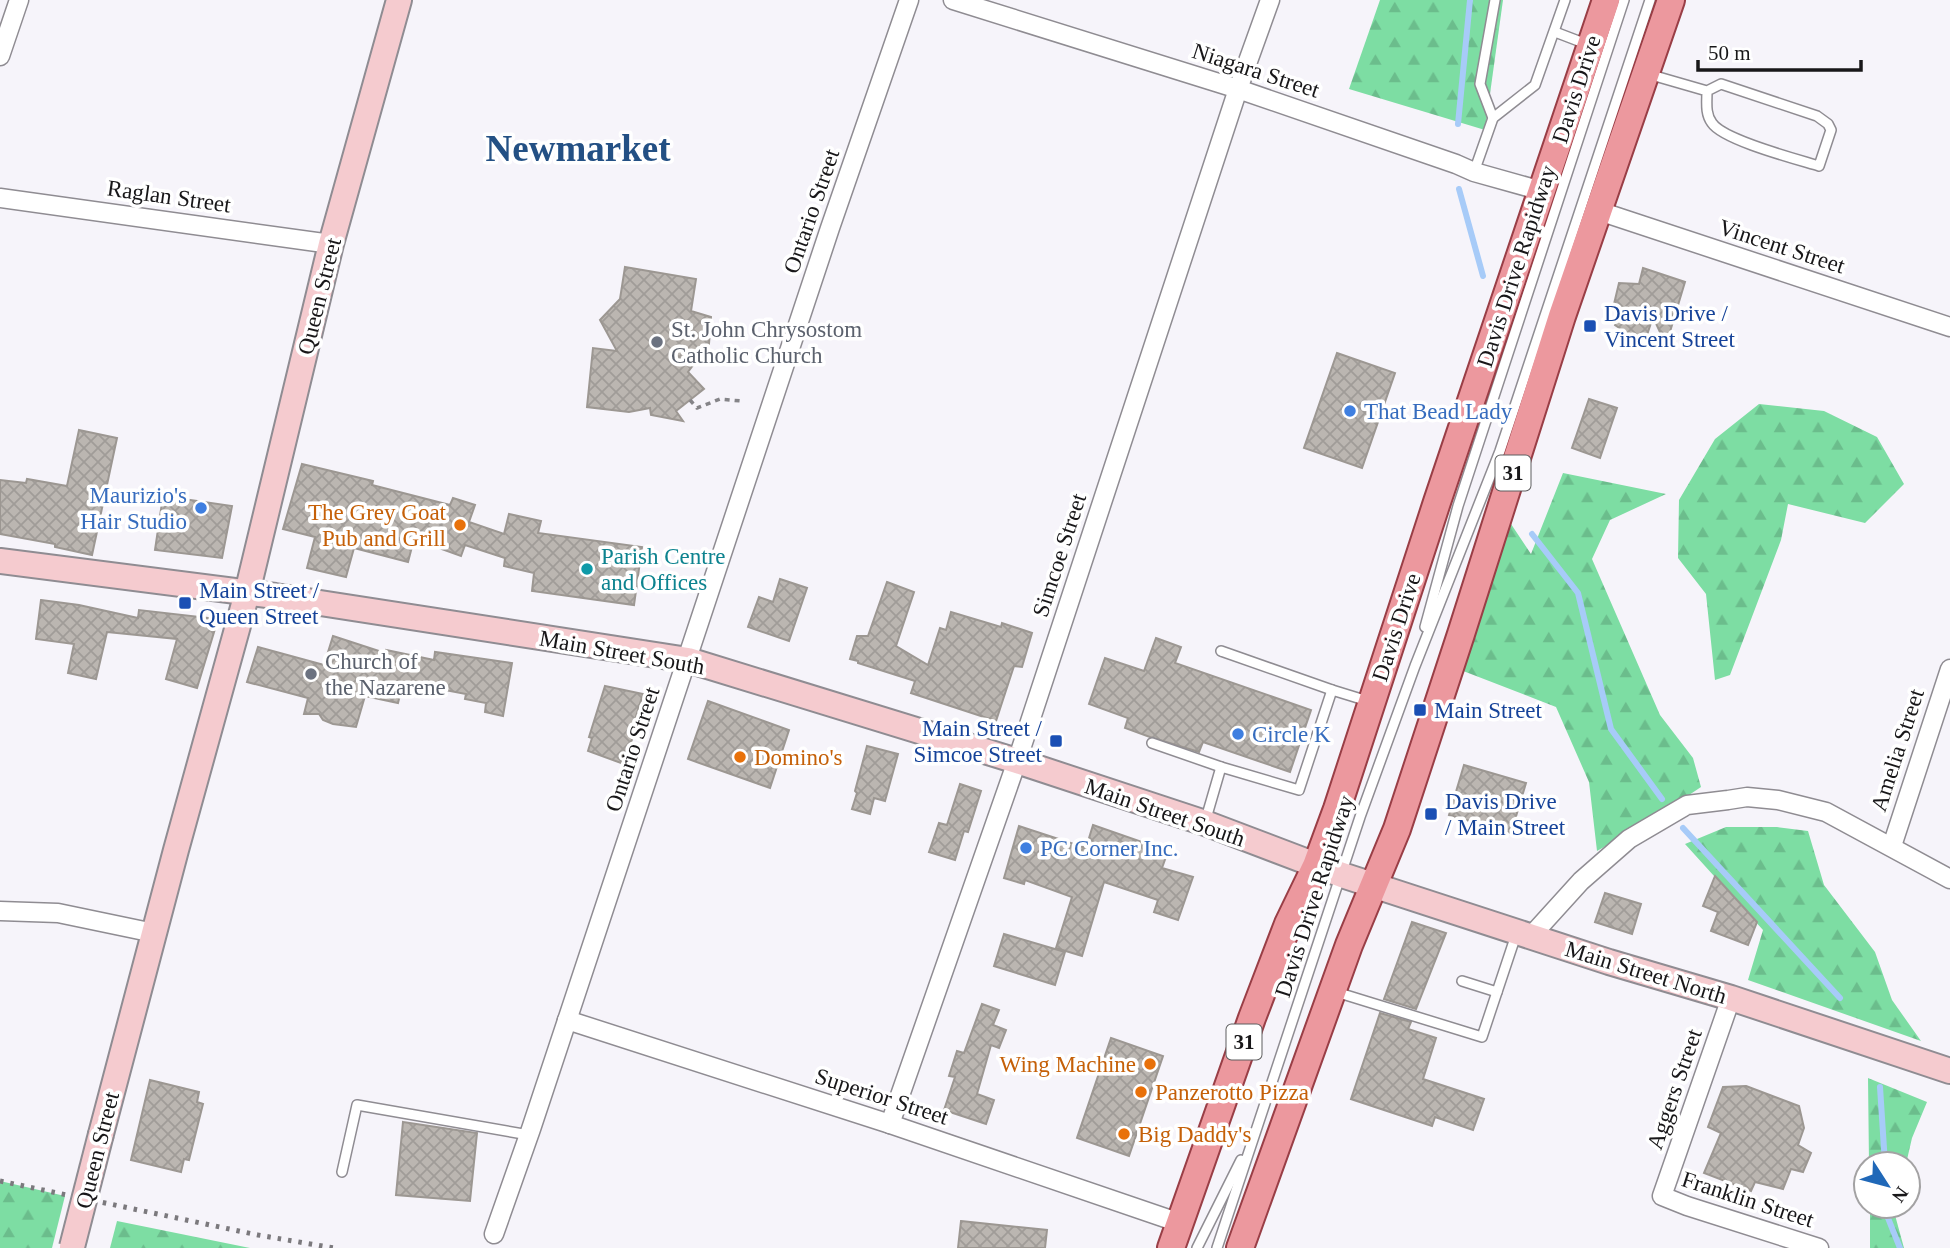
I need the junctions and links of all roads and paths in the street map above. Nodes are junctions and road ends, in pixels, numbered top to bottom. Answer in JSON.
{"nodes":[{"id":1,"x":19,"y":0,"type":"edge"},
{"id":2,"x":399,"y":0,"type":"edge"},
{"id":3,"x":909,"y":0,"type":"edge"},
{"id":4,"x":953,"y":0,"type":"edge"},
{"id":5,"x":1270,"y":0,"type":"edge"},
{"id":6,"x":1495,"y":0,"type":"edge"},
{"id":7,"x":1565,"y":0,"type":"edge"},
{"id":8,"x":1606,"y":0,"type":"edge"},
{"id":9,"x":1625,"y":0,"type":"edge"},
{"id":10,"x":1650,"y":0,"type":"edge"},
{"id":11,"x":1671,"y":0,"type":"edge"},
{"id":12,"x":1555,"y":32,"type":"junction"},
{"id":13,"x":1591,"y":46,"type":"junction"},
{"id":14,"x":0,"y":56,"type":"edge"},
{"id":15,"x":1646,"y":74,"type":"junction"},
{"id":16,"x":1238,"y":89,"type":"junction"},
{"id":17,"x":1707,"y":91,"type":"junction"},
{"id":18,"x":1493,"y":118,"type":"junction"},
{"id":19,"x":1474,"y":173,"type":"junction"},
{"id":20,"x":1542,"y":191,"type":"junction"},
{"id":21,"x":0,"y":198,"type":"edge"},
{"id":22,"x":1599,"y":211,"type":"junction"},
{"id":23,"x":331,"y":244,"type":"junction"},
{"id":24,"x":1950,"y":327,"type":"edge"},
{"id":25,"x":690,"y":400,"type":"dead end"},
{"id":26,"x":741,"y":401,"type":"dead end"},
{"id":27,"x":0,"y":561,"type":"edge"},
{"id":28,"x":247,"y":593,"type":"junction"},
{"id":29,"x":1221,"y":651,"type":"dead end"},
{"id":30,"x":688,"y":660,"type":"junction"},
{"id":31,"x":1415,"y":666,"type":"junction"},
{"id":32,"x":1950,"y":669,"type":"edge"},
{"id":33,"x":1332,"y":690,"type":"junction"},
{"id":34,"x":1372,"y":702,"type":"junction"},
{"id":35,"x":1152,"y":743,"type":"dead end"},
{"id":36,"x":1017,"y":761,"type":"junction"},
{"id":37,"x":1221,"y":767,"type":"junction"},
{"id":38,"x":1205,"y":824,"type":"junction"},
{"id":39,"x":1892,"y":846,"type":"junction"},
{"id":40,"x":1316,"y":866,"type":"junction"},
{"id":41,"x":1342,"y":875,"type":"junction"},
{"id":42,"x":1950,"y":879,"type":"edge"},
{"id":43,"x":1373,"y":884,"type":"junction"},
{"id":44,"x":0,"y":911,"type":"edge"},
{"id":45,"x":154,"y":933,"type":"junction"},
{"id":46,"x":1525,"y":933,"type":"junction"},
{"id":47,"x":1462,"y":981,"type":"dead end"},
{"id":48,"x":1333,"y":991,"type":"junction"},
{"id":49,"x":1497,"y":992,"type":"junction"},
{"id":50,"x":1731,"y":998,"type":"junction"},
{"id":51,"x":568,"y":1020,"type":"junction"},
{"id":52,"x":1950,"y":1071,"type":"edge"},
{"id":53,"x":890,"y":1124,"type":"junction"},
{"id":54,"x":529,"y":1135,"type":"junction"},
{"id":55,"x":1252,"y":1140,"type":"junction"},
{"id":56,"x":342,"y":1172,"type":"dead end"},
{"id":57,"x":1662,"y":1196,"type":"joint"},
{"id":58,"x":1180,"y":1223,"type":"junction"},
{"id":59,"x":494,"y":1234,"type":"dead end"},
{"id":60,"x":72,"y":1247,"type":"edge"},
{"id":61,"x":1171,"y":1248,"type":"edge"},
{"id":62,"x":1197,"y":1248,"type":"edge"},
{"id":63,"x":1217,"y":1248,"type":"edge"},
{"id":64,"x":1240,"y":1248,"type":"edge"},
{"id":65,"x":1819,"y":1248,"type":"edge"}],
"edges":[{"from":1,"to":14,"type":"street"},
{"from":2,"to":23,"type":"main road","name":"Queen Street"},
{"from":3,"to":30,"type":"street","name":"Ontario Street"},
{"from":4,"to":16,"type":"street","name":"Niagara Street"},
{"from":5,"to":16,"type":"street","name":"Simcoe Street"},
{"from":6,"to":18,"type":"lane"},
{"from":7,"to":12,"type":"lane"},
{"from":8,"to":13,"type":"main road","name":"Davis Drive","number":"31"},
{"from":9,"to":31,"type":"lane","name":"Davis Drive Rapidway"},
{"from":10,"to":31,"type":"lane","name":"Davis Drive Rapidway"},
{"from":11,"to":15,"type":"main road","number":"31"},
{"from":12,"to":13,"type":"lane"},
{"from":12,"to":18,"type":"lane"},
{"from":13,"to":20,"type":"main road","name":"Davis Drive","number":"31"},
{"from":15,"to":17,"type":"lane"},
{"from":15,"to":22,"type":"main road","number":"31"},
{"from":16,"to":19,"type":"street","name":"Niagara Street"},
{"from":16,"to":36,"type":"street","name":"Simcoe Street"},
{"from":17,"to":17,"type":"lane"},
{"from":18,"to":19,"type":"lane"},
{"from":19,"to":20,"type":"street","name":"Niagara Street"},
{"from":20,"to":34,"type":"main road","name":"Davis Drive","number":"31"},
{"from":21,"to":23,"type":"street","name":"Raglan Street"},
{"from":22,"to":24,"type":"street","name":"Vincent Street"},
{"from":22,"to":43,"type":"main road","number":"31"},
{"from":23,"to":28,"type":"main road","name":"Queen Street"},
{"from":25,"to":26,"type":"path"},
{"from":27,"to":28,"type":"main road","name":"Main Street South"},
{"from":28,"to":30,"type":"main road","name":"Main Street South"},
{"from":28,"to":45,"type":"main road","name":"Queen Street"},
{"from":29,"to":33,"type":"lane"},
{"from":30,"to":36,"type":"main road","name":"Main Street South"},
{"from":30,"to":51,"type":"street","name":"Ontario Street"},
{"from":31,"to":41,"type":"lane","name":"Davis Drive Rapidway"},
{"from":32,"to":39,"type":"street","name":"Amelia Street"},
{"from":33,"to":34,"type":"lane"},
{"from":33,"to":37,"type":"lane"},
{"from":34,"to":40,"type":"main road","name":"Davis Drive","number":"31"},
{"from":35,"to":37,"type":"lane"},
{"from":36,"to":38,"type":"main road","name":"Main Street South"},
{"from":36,"to":53,"type":"street","name":"Simcoe Street"},
{"from":37,"to":38,"type":"lane"},
{"from":38,"to":40,"type":"main road","name":"Main Street South"},
{"from":39,"to":42,"type":"street"},
{"from":39,"to":46,"type":"street"},
{"from":40,"to":41,"type":"main road","name":"Main Street South"},
{"from":40,"to":58,"type":"main road","name":"Davis Drive","number":"31"},
{"from":41,"to":43,"type":"main road","name":"Main Street North"},
{"from":41,"to":55,"type":"lane","name":"Davis Drive Rapidway"},
{"from":43,"to":46,"type":"main road","name":"Main Street North"},
{"from":43,"to":48,"type":"main road","number":"31"},
{"from":44,"to":45,"type":"street"},
{"from":45,"to":60,"type":"main road","name":"Queen Street","bridge":true},
{"from":46,"to":49,"type":"lane"},
{"from":46,"to":50,"type":"main road","name":"Main Street North"},
{"from":47,"to":49,"type":"lane"},
{"from":48,"to":49,"type":"lane"},
{"from":48,"to":64,"type":"main road","number":"31"},
{"from":50,"to":52,"type":"main road","name":"Main Street North"},
{"from":50,"to":57,"type":"street","name":"Aggers Street"},
{"from":51,"to":53,"type":"street","name":"Superior Street"},
{"from":51,"to":54,"type":"street","name":"Ontario Street"},
{"from":53,"to":58,"type":"street","name":"Superior Street"},
{"from":54,"to":56,"type":"lane"},
{"from":54,"to":59,"type":"street","name":"Ontario Street"},
{"from":55,"to":62,"type":"lane","name":"Davis Drive Rapidway"},
{"from":55,"to":63,"type":"lane","name":"Davis Drive Rapidway"},
{"from":57,"to":65,"type":"street","name":"Franklin Street"},
{"from":58,"to":61,"type":"main road","name":"Davis Drive","number":"31"}]}
